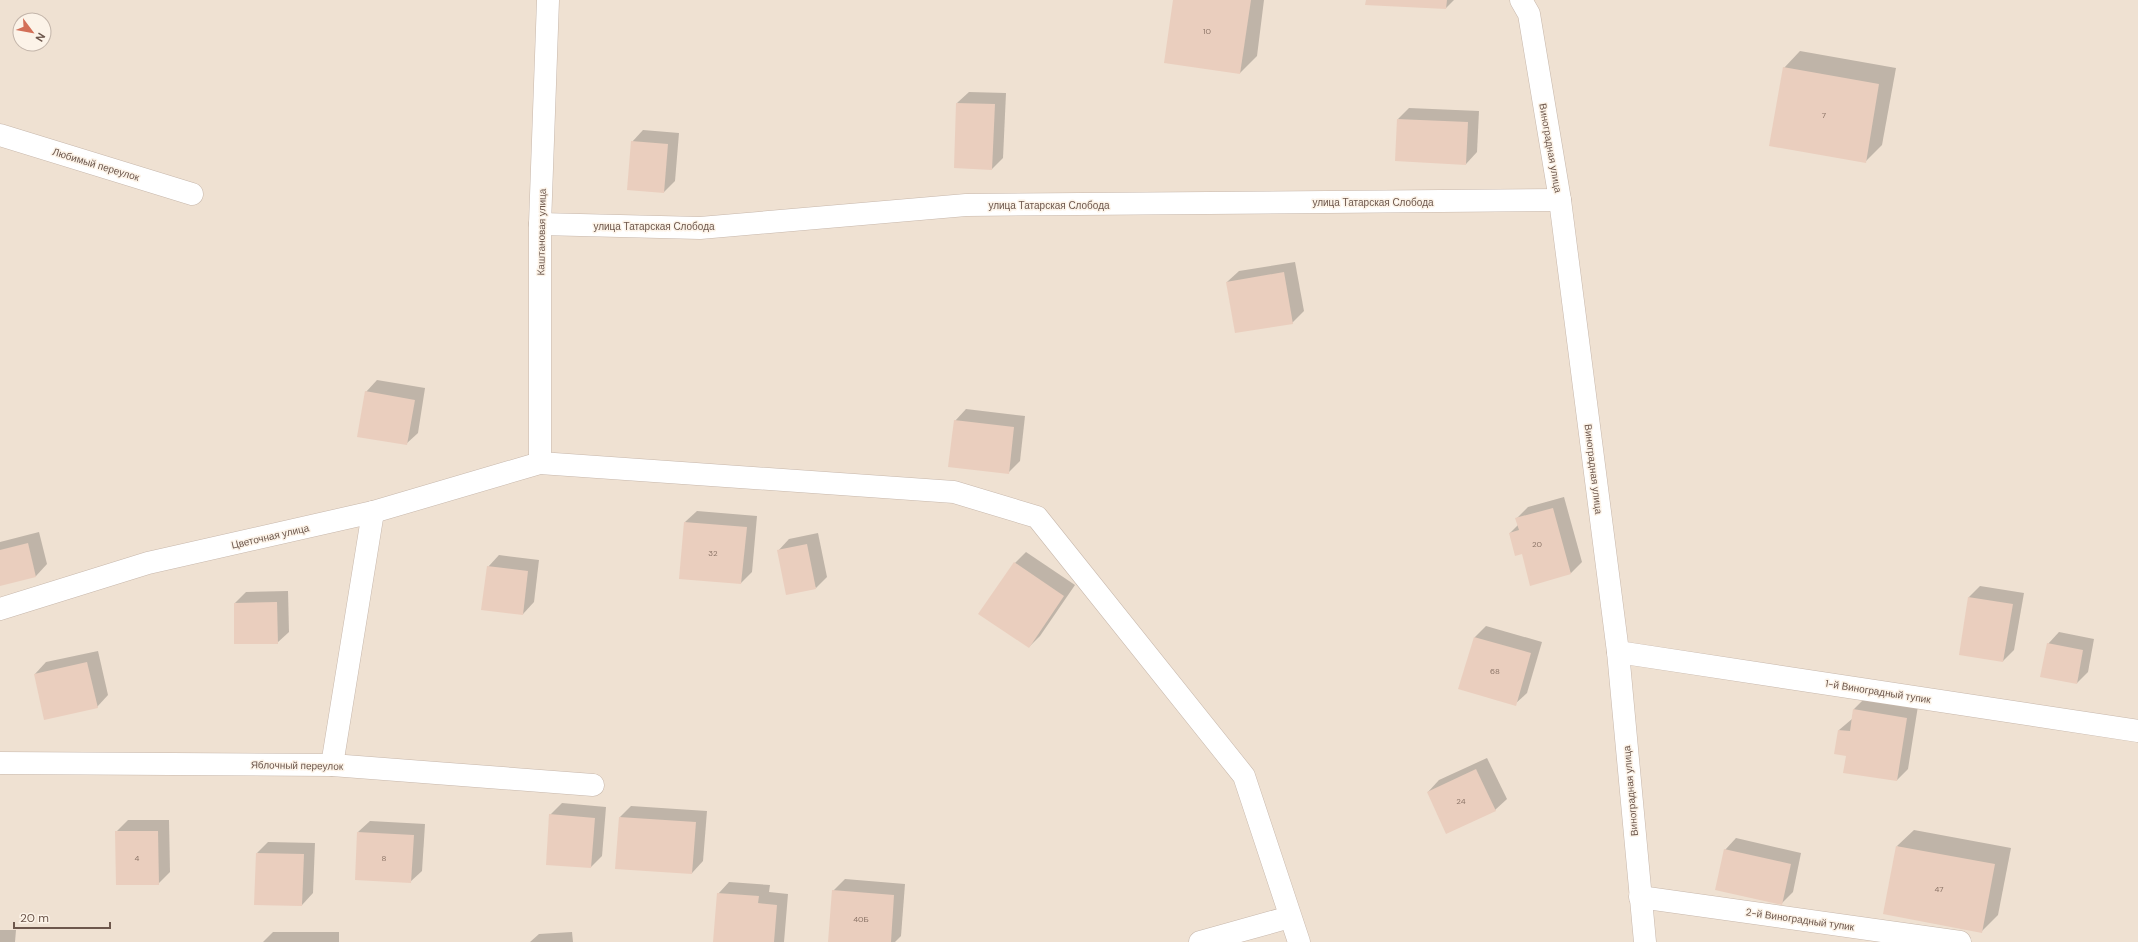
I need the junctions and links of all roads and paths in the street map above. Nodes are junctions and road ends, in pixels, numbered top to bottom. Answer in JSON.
{"nodes":[{"id":1,"x":548,"y":0,"type":"edge"},
{"id":2,"x":1521,"y":0,"type":"edge"},
{"id":3,"x":0,"y":135,"type":"edge"},
{"id":4,"x":192,"y":194,"type":"dead end"},
{"id":5,"x":1560,"y":200,"type":"junction"},
{"id":6,"x":540,"y":224,"type":"junction"},
{"id":7,"x":540,"y":463,"type":"junction"},
{"id":8,"x":373,"y":512,"type":"junction"},
{"id":9,"x":0,"y":609,"type":"edge"},
{"id":10,"x":1618,"y":652,"type":"junction"},
{"id":11,"x":2138,"y":731,"type":"edge"},
{"id":12,"x":0,"y":763,"type":"edge"},
{"id":13,"x":332,"y":764,"type":"junction"},
{"id":14,"x":592,"y":785,"type":"dead end"},
{"id":15,"x":1640,"y":897,"type":"junction"},
{"id":16,"x":1290,"y":917,"type":"junction"},
{"id":17,"x":1200,"y":942,"type":"edge"},
{"id":18,"x":1299,"y":942,"type":"edge"},
{"id":19,"x":1645,"y":942,"type":"edge"},
{"id":20,"x":1960,"y":942,"type":"edge"}],
"edges":[{"from":1,"to":6,"type":"street","name":"Каштановая улица"},
{"from":2,"to":5,"type":"street","name":"Виноградная улица"},
{"from":3,"to":4,"type":"street","name":"Любимый переулок"},
{"from":5,"to":6,"type":"street","name":"улица Татарская Слобода"},
{"from":5,"to":10,"type":"street","name":"Виноградная улица"},
{"from":6,"to":7,"type":"street","name":"Каштановая улица"},
{"from":7,"to":8,"type":"street","name":"Цветочная улица"},
{"from":7,"to":16,"type":"street"},
{"from":8,"to":9,"type":"street","name":"Цветочная улица"},
{"from":8,"to":13,"type":"street"},
{"from":10,"to":11,"type":"street","name":"1-й Виноградный тупик"},
{"from":10,"to":15,"type":"street","name":"Виноградная улица"},
{"from":12,"to":13,"type":"street","name":"Яблочный переулок"},
{"from":13,"to":14,"type":"street","name":"Яблочный переулок"},
{"from":15,"to":19,"type":"street","name":"Виноградная улица"},
{"from":15,"to":20,"type":"street","name":"2-й Виноградный тупик"},
{"from":16,"to":17,"type":"street"},
{"from":16,"to":18,"type":"street"}]}
